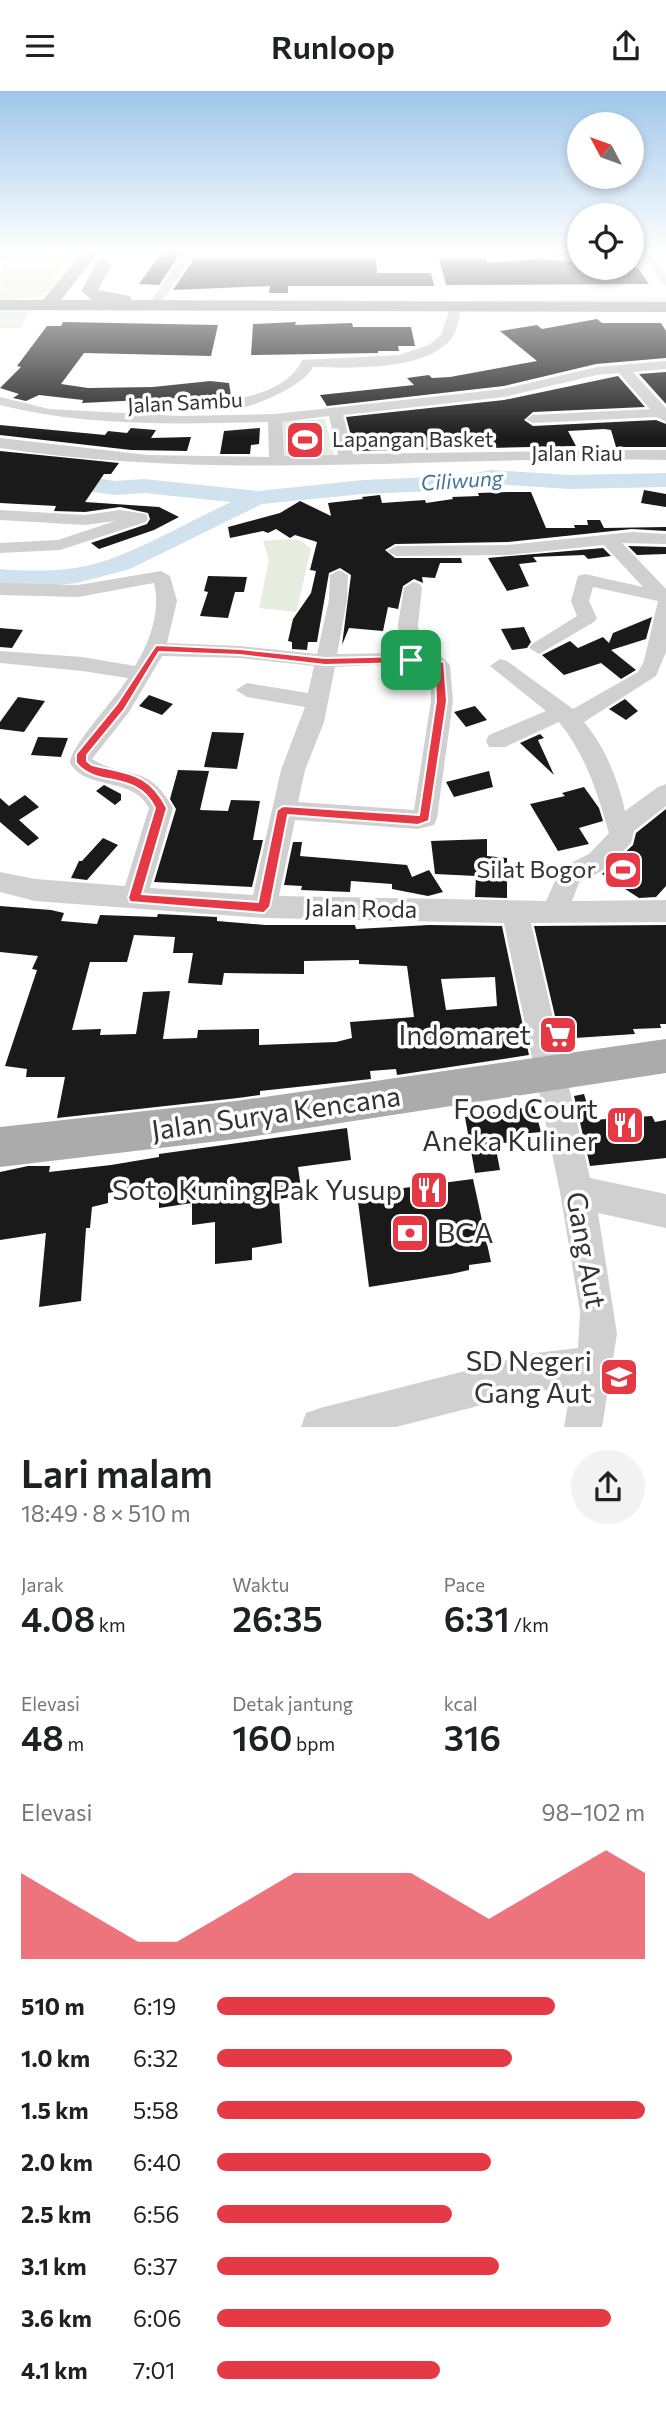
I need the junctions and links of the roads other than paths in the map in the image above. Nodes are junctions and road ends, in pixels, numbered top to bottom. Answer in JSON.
{"nodes":[{"id":1,"x":461,"y":313,"type":"edge"},
{"id":2,"x":666,"y":365,"type":"edge"},
{"id":3,"x":621,"y":367,"type":"junction"},
{"id":4,"x":504,"y":393,"type":"junction"},
{"id":5,"x":0,"y":401,"type":"edge"},
{"id":6,"x":526,"y":411,"type":"junction"},
{"id":7,"x":336,"y":414,"type":"junction"},
{"id":8,"x":665,"y":414,"type":"edge"},
{"id":9,"x":24,"y":417,"type":"junction"},
{"id":10,"x":275,"y":418,"type":"junction"},
{"id":11,"x":2,"y":444,"type":"edge"},
{"id":12,"x":561,"y":453,"type":"junction"},
{"id":13,"x":666,"y":455,"type":"edge"},
{"id":14,"x":347,"y":461,"type":"junction"},
{"id":15,"x":277,"y":462,"type":"junction"},
{"id":16,"x":5,"y":515,"type":"edge"},
{"id":17,"x":666,"y":539,"type":"edge"},
{"id":18,"x":610,"y":541,"type":"junction"},
{"id":19,"x":0,"y":548,"type":"edge"},
{"id":20,"x":396,"y":551,"type":"dead end"},
{"id":21,"x":339,"y":575,"type":"dead end"},
{"id":22,"x":414,"y":588,"type":"dead end"},
{"id":23,"x":0,"y":589,"type":"edge"},
{"id":24,"x":665,"y":600,"type":"edge"},
{"id":25,"x":539,"y":648,"type":"dead end"},
{"id":26,"x":156,"y":649,"type":"junction"},
{"id":27,"x":0,"y":657,"type":"edge"},
{"id":28,"x":411,"y":660,"type":"junction"},
{"id":29,"x":325,"y":661,"type":"junction"},
{"id":30,"x":500,"y":666,"type":"dead end"},
{"id":31,"x":141,"y":674,"type":"junction"},
{"id":32,"x":247,"y":690,"type":"dead end"},
{"id":33,"x":317,"y":702,"type":"junction"},
{"id":34,"x":566,"y":717,"type":"junction"},
{"id":35,"x":497,"y":741,"type":"dead end"},
{"id":36,"x":666,"y":793,"type":"edge"},
{"id":37,"x":283,"y":810,"type":"junction"},
{"id":38,"x":621,"y":828,"type":"junction"},
{"id":39,"x":0,"y":882,"type":"edge"},
{"id":40,"x":134,"y":898,"type":"junction"},
{"id":41,"x":264,"y":907,"type":"junction"},
{"id":42,"x":666,"y":911,"type":"edge"},
{"id":43,"x":515,"y":912,"type":"junction"},
{"id":44,"x":557,"y":912,"type":"junction"},
{"id":45,"x":666,"y":1055,"type":"edge"},
{"id":46,"x":551,"y":1074,"type":"junction"},
{"id":47,"x":0,"y":1147,"type":"edge"},
{"id":48,"x":577,"y":1192,"type":"junction"},
{"id":49,"x":666,"y":1212,"type":"edge"},
{"id":50,"x":595,"y":1365,"type":"junction"},
{"id":51,"x":320,"y":1427,"type":"edge"},
{"id":52,"x":583,"y":1427,"type":"edge"}],
"edges":[{"from":1,"to":9,"type":"street","name":"Jalan Sambu"},
{"from":2,"to":3,"type":"street"},
{"from":3,"to":4,"type":"street"},
{"from":3,"to":8,"type":"street"},
{"from":4,"to":6,"type":"street"},
{"from":4,"to":7,"type":"street"},
{"from":5,"to":9,"type":"street","name":"Jalan Sambu"},
{"from":6,"to":8,"type":"street"},
{"from":6,"to":12,"type":"street"},
{"from":7,"to":10,"type":"street"},
{"from":7,"to":14,"type":"street"},
{"from":9,"to":10,"type":"street"},
{"from":9,"to":11,"type":"street"},
{"from":10,"to":15,"type":"street"},
{"from":11,"to":15,"type":"street","name":"Jalan Riau"},
{"from":12,"to":13,"type":"street","name":"Jalan Riau"},
{"from":12,"to":14,"type":"street","name":"Jalan Riau"},
{"from":14,"to":15,"type":"street","name":"Jalan Riau"},
{"from":16,"to":19,"type":"street"},
{"from":17,"to":18,"type":"street"},
{"from":18,"to":20,"type":"street"},
{"from":18,"to":24,"type":"street"},
{"from":21,"to":29,"type":"street"},
{"from":22,"to":28,"type":"street"},
{"from":23,"to":26,"type":"street"},
{"from":24,"to":25,"type":"street"},
{"from":24,"to":34,"type":"street"},
{"from":26,"to":29,"type":"street"},
{"from":26,"to":31,"type":"street"},
{"from":27,"to":31,"type":"street"},
{"from":28,"to":29,"type":"street"},
{"from":28,"to":37,"type":"street"},
{"from":29,"to":33,"type":"street"},
{"from":30,"to":34,"type":"street"},
{"from":31,"to":40,"type":"street"},
{"from":32,"to":33,"type":"street"},
{"from":33,"to":37,"type":"street"},
{"from":34,"to":35,"type":"street"},
{"from":34,"to":38,"type":"street"},
{"from":36,"to":38,"type":"street"},
{"from":37,"to":41,"type":"street"},
{"from":38,"to":44,"type":"street"},
{"from":39,"to":40,"type":"street","name":"Jalan Roda"},
{"from":40,"to":41,"type":"street","name":"Jalan Roda"},
{"from":41,"to":43,"type":"street","name":"Jalan Roda"},
{"from":42,"to":44,"type":"street","name":"Jalan Roda"},
{"from":43,"to":44,"type":"street","name":"Jalan Roda"},
{"from":43,"to":46,"type":"street"},
{"from":45,"to":46,"type":"main road","name":"Jalan Surya Kencana"},
{"from":46,"to":47,"type":"main road","name":"Jalan Surya Kencana"},
{"from":46,"to":48,"type":"street","name":"Gang Aut"},
{"from":48,"to":49,"type":"street"},
{"from":48,"to":50,"type":"street","name":"Gang Aut"},
{"from":50,"to":51,"type":"street"},
{"from":50,"to":52,"type":"street","name":"Gang Aut"}]}
